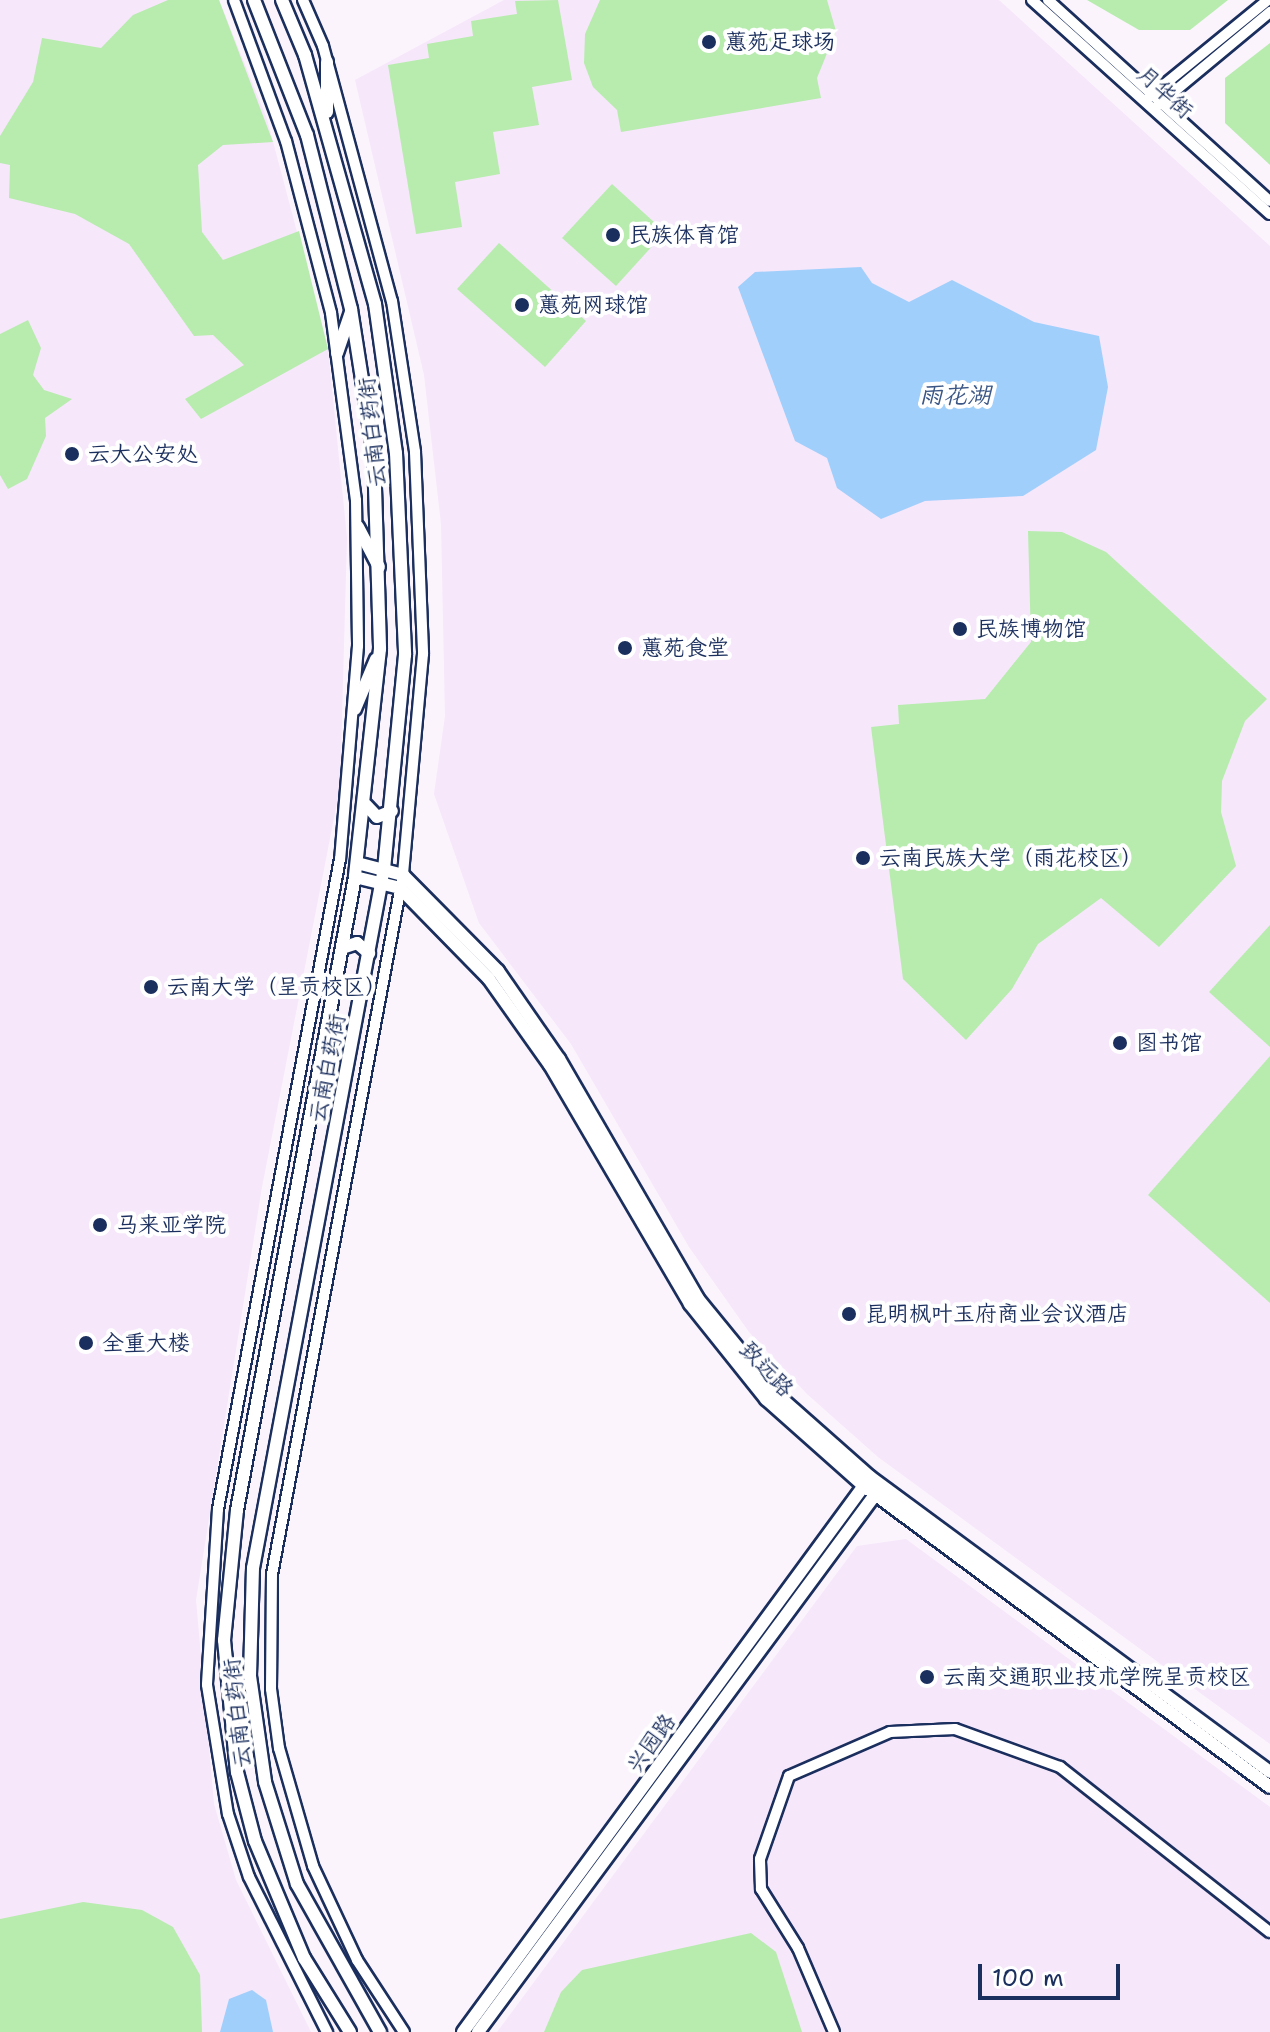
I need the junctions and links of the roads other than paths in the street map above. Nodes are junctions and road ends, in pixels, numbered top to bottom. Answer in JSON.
{"nodes":[{"id":1,"x":234,"y":0,"type":"edge"},
{"id":2,"x":254,"y":0,"type":"edge"},
{"id":3,"x":282,"y":0,"type":"edge"},
{"id":4,"x":303,"y":0,"type":"edge"},
{"id":5,"x":1032,"y":0,"type":"edge"},
{"id":6,"x":1048,"y":0,"type":"edge"},
{"id":7,"x":1268,"y":0,"type":"edge"},
{"id":8,"x":1270,"y":12,"type":"edge"},
{"id":9,"x":327,"y":62,"type":"junction"},
{"id":10,"x":1148,"y":97,"type":"junction"},
{"id":11,"x":1158,"y":106,"type":"junction"},
{"id":12,"x":327,"y":128,"type":"junction"},
{"id":13,"x":1270,"y":201,"type":"edge"},
{"id":14,"x":1270,"y":214,"type":"edge"},
{"id":15,"x":351,"y":309,"type":"junction"},
{"id":16,"x":337,"y":353,"type":"junction"},
{"id":17,"x":358,"y":527,"type":"junction"},
{"id":18,"x":380,"y":570,"type":"junction"},
{"id":19,"x":380,"y":649,"type":"junction"},
{"id":20,"x":355,"y":709,"type":"junction"},
{"id":21,"x":366,"y":805,"type":"junction"},
{"id":22,"x":392,"y":811,"type":"junction"},
{"id":23,"x":356,"y":870,"type":"junction"},
{"id":24,"x":383,"y":874,"type":"junction"},
{"id":25,"x":403,"y":875,"type":"junction"},
{"id":26,"x":400,"y":888,"type":"junction"},
{"id":27,"x":342,"y":948,"type":"junction"},
{"id":28,"x":369,"y":953,"type":"junction"},
{"id":29,"x":867,"y":1481,"type":"junction"},
{"id":30,"x":879,"y":1490,"type":"junction"},
{"id":31,"x":1270,"y":1772,"type":"edge"},
{"id":32,"x":1270,"y":1787,"type":"edge"},
{"id":33,"x":1270,"y":1932,"type":"edge"},
{"id":34,"x":327,"y":2032,"type":"edge"},
{"id":35,"x":350,"y":2032,"type":"edge"},
{"id":36,"x":380,"y":2032,"type":"edge"},
{"id":37,"x":404,"y":2032,"type":"edge"},
{"id":38,"x":463,"y":2032,"type":"edge"},
{"id":39,"x":478,"y":2032,"type":"edge"},
{"id":40,"x":834,"y":2032,"type":"edge"}],
"edges":[{"from":1,"to":16,"type":"street"},
{"from":2,"to":15,"type":"main road","name":"云南白药街"},
{"from":3,"to":12,"type":"main road","name":"云南白药街"},
{"from":4,"to":9,"type":"street"},
{"from":5,"to":10,"type":"street","name":"月华街"},
{"from":6,"to":10,"type":"street","name":"月华街"},
{"from":7,"to":10,"type":"street"},
{"from":8,"to":11,"type":"street"},
{"from":9,"to":12,"type":"main road"},
{"from":9,"to":25,"type":"street"},
{"from":10,"to":11,"type":"street","name":"月华街"},
{"from":11,"to":13,"type":"street","name":"月华街"},
{"from":11,"to":14,"type":"street","name":"月华街"},
{"from":12,"to":22,"type":"main road","name":"云南白药街"},
{"from":15,"to":16,"type":"main road"},
{"from":15,"to":18,"type":"main road","name":"云南白药街"},
{"from":16,"to":17,"type":"street"},
{"from":17,"to":18,"type":"main road"},
{"from":17,"to":20,"type":"street"},
{"from":18,"to":19,"type":"main road","name":"云南白药街"},
{"from":19,"to":20,"type":"main road"},
{"from":19,"to":21,"type":"main road","name":"云南白药街"},
{"from":20,"to":34,"type":"street"},
{"from":21,"to":22,"type":"main road"},
{"from":21,"to":23,"type":"main road","name":"云南白药街"},
{"from":22,"to":24,"type":"main road","name":"云南白药街"},
{"from":23,"to":24,"type":"main road","name":"致远路"},
{"from":23,"to":27,"type":"main road","name":"云南白药街"},
{"from":24,"to":25,"type":"main road","name":"致远路"},
{"from":24,"to":26,"type":"main road","name":"致远路"},
{"from":24,"to":28,"type":"main road","name":"云南白药街"},
{"from":25,"to":26,"type":"street"},
{"from":25,"to":29,"type":"main road","name":"致远路"},
{"from":26,"to":29,"type":"main road","name":"致远路"},
{"from":26,"to":37,"type":"street"},
{"from":27,"to":28,"type":"main road"},
{"from":27,"to":35,"type":"main road","name":"云南白药街"},
{"from":28,"to":36,"type":"main road","name":"云南白药街"},
{"from":29,"to":30,"type":"main road","name":"致远路"},
{"from":29,"to":38,"type":"main road","name":"兴园路"},
{"from":30,"to":31,"type":"main road","name":"致远路"},
{"from":30,"to":32,"type":"main road","name":"致远路"},
{"from":30,"to":39,"type":"main road","name":"兴园路"},
{"from":33,"to":40,"type":"street"}]}
